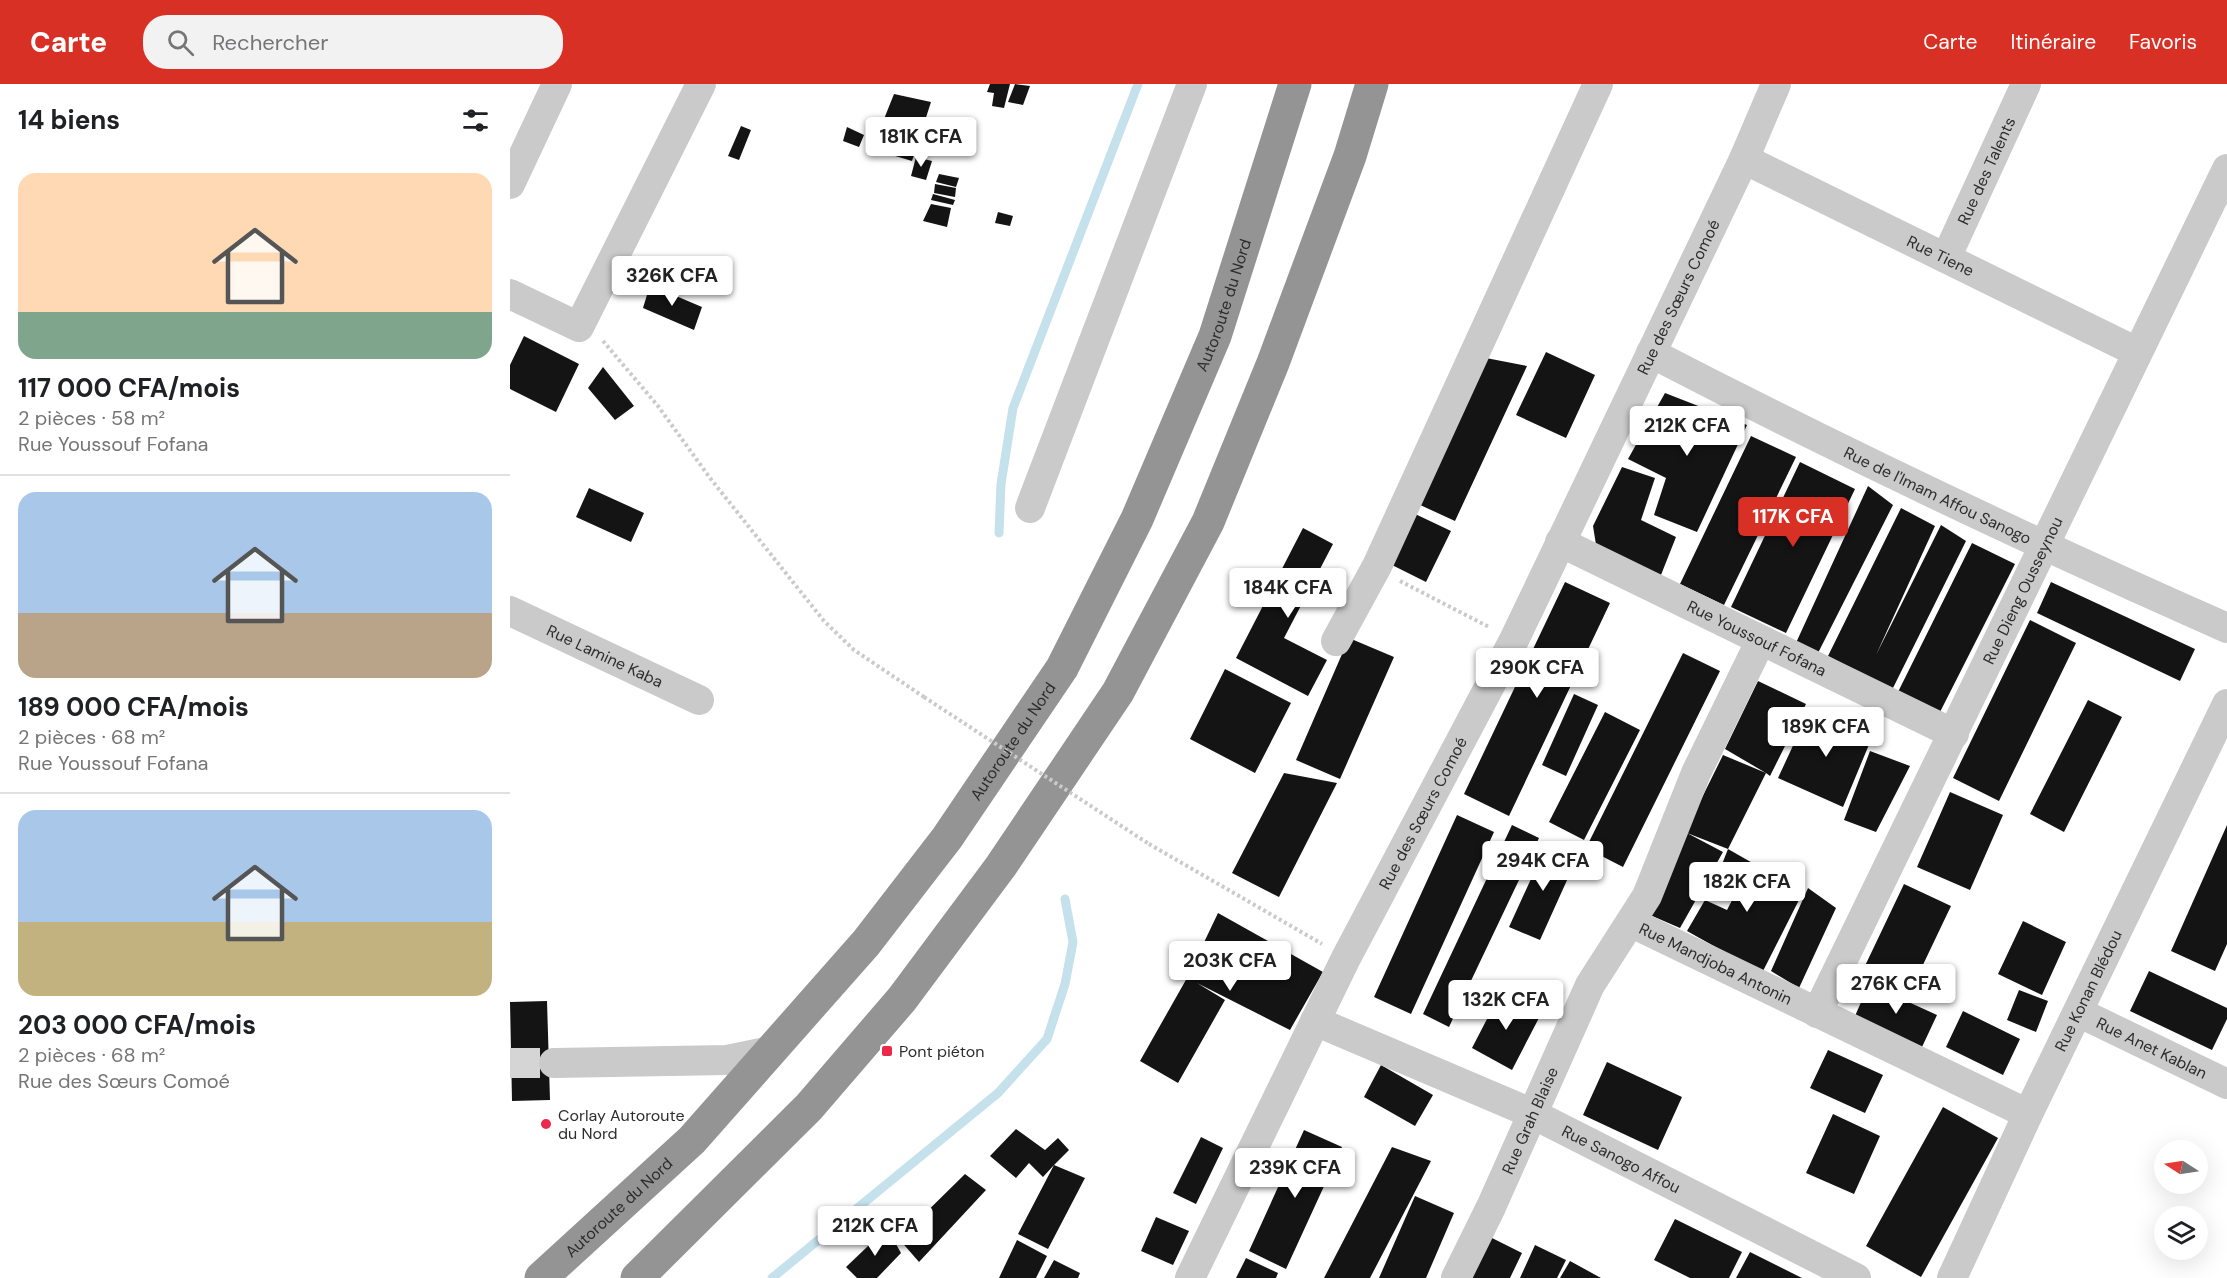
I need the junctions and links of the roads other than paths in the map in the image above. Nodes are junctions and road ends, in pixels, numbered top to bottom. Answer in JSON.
{"nodes":[{"id":1,"x":557,"y":84,"type":"edge"},
{"id":2,"x":701,"y":84,"type":"edge"},
{"id":3,"x":1192,"y":84,"type":"edge"},
{"id":4,"x":1295,"y":84,"type":"edge"},
{"id":5,"x":1372,"y":84,"type":"edge"},
{"id":6,"x":1598,"y":84,"type":"edge"},
{"id":7,"x":1776,"y":84,"type":"edge"},
{"id":8,"x":2026,"y":84,"type":"edge"},
{"id":9,"x":1744,"y":159,"type":"junction"},
{"id":10,"x":2227,"y":169,"type":"edge"},
{"id":11,"x":510,"y":184,"type":"edge"},
{"id":12,"x":1946,"y":258,"type":"junction"},
{"id":13,"x":510,"y":294,"type":"edge"},
{"id":14,"x":2137,"y":352,"type":"junction"},
{"id":15,"x":1651,"y":353,"type":"junction"},
{"id":16,"x":1030,"y":508,"type":"dead end"},
{"id":17,"x":1560,"y":542,"type":"junction"},
{"id":18,"x":2045,"y":548,"type":"junction"},
{"id":19,"x":510,"y":611,"type":"edge"},
{"id":20,"x":2227,"y":628,"type":"edge"},
{"id":21,"x":1761,"y":640,"type":"junction"},
{"id":22,"x":1336,"y":641,"type":"dead end"},
{"id":23,"x":699,"y":700,"type":"dead end"},
{"id":24,"x":2227,"y":704,"type":"edge"},
{"id":25,"x":1954,"y":734,"type":"junction"},
{"id":26,"x":1632,"y":923,"type":"junction"},
{"id":27,"x":2078,"y":1012,"type":"junction"},
{"id":28,"x":1818,"y":1013,"type":"junction"},
{"id":29,"x":1315,"y":1021,"type":"junction"},
{"id":30,"x":771,"y":1051,"type":"junction"},
{"id":31,"x":554,"y":1063,"type":"tunnel mouth"},
{"id":32,"x":2227,"y":1084,"type":"edge"},
{"id":33,"x":1532,"y":1113,"type":"junction"},
{"id":34,"x":2028,"y":1114,"type":"junction"},
{"id":35,"x":541,"y":1278,"type":"edge"},
{"id":36,"x":637,"y":1278,"type":"edge"},
{"id":37,"x":1190,"y":1278,"type":"edge"},
{"id":38,"x":1456,"y":1278,"type":"edge"},
{"id":39,"x":1856,"y":1278,"type":"edge"},
{"id":40,"x":1952,"y":1278,"type":"edge"}],
"edges":[{"from":1,"to":11,"type":"street"},
{"from":2,"to":13,"type":"street"},
{"from":3,"to":16,"type":"street"},
{"from":4,"to":30,"type":"highway","name":"Autoroute du Nord"},
{"from":5,"to":36,"type":"highway"},
{"from":6,"to":22,"type":"street"},
{"from":7,"to":9,"type":"street","name":"Rue des Sœurs Comoé"},
{"from":8,"to":12,"type":"street","name":"Rue des Talents"},
{"from":9,"to":12,"type":"street","name":"Rue Tiene"},
{"from":9,"to":15,"type":"street","name":"Rue des Sœurs Comoé"},
{"from":10,"to":14,"type":"street","name":"Rue Dieng Ousseynou"},
{"from":12,"to":14,"type":"street","name":"Rue Tiene"},
{"from":14,"to":18,"type":"street","name":"Rue Dieng Ousseynou"},
{"from":15,"to":17,"type":"street","name":"Rue des Sœurs Comoé"},
{"from":15,"to":18,"type":"street","name":"Rue de l'Imam Affou Sanogo"},
{"from":17,"to":21,"type":"street","name":"Rue Youssouf Fofana"},
{"from":17,"to":29,"type":"street","name":"Rue des Sœurs Comoé"},
{"from":18,"to":20,"type":"street","name":"Rue de l'Imam Affou Sanogo"},
{"from":18,"to":25,"type":"street","name":"Rue Dieng Ousseynou"},
{"from":19,"to":23,"type":"street","name":"Rue Lamine Kaba"},
{"from":21,"to":25,"type":"street","name":"Rue Youssouf Fofana"},
{"from":21,"to":26,"type":"street","name":"Rue Grah Blaise"},
{"from":24,"to":27,"type":"street","name":"Rue Konan Blédou"},
{"from":25,"to":28,"type":"street","name":"Rue Dieng Ousseynou"},
{"from":26,"to":28,"type":"street","name":"Rue Mandjoba Antonin"},
{"from":26,"to":33,"type":"street","name":"Rue Grah Blaise"},
{"from":27,"to":32,"type":"street","name":"Rue Anet Kablan"},
{"from":27,"to":34,"type":"street","name":"Rue Konan Blédou"},
{"from":28,"to":34,"type":"street","name":"Rue Mandjoba Antonin"},
{"from":29,"to":33,"type":"street","name":"Rue Sanogo Affou"},
{"from":29,"to":37,"type":"street","name":"Rue des Sœurs Comoé"},
{"from":30,"to":31,"type":"street"},
{"from":30,"to":35,"type":"highway","name":"Autoroute du Nord"},
{"from":33,"to":38,"type":"street","name":"Rue Grah Blaise"},
{"from":33,"to":39,"type":"street","name":"Rue Sanogo Affou"},
{"from":34,"to":40,"type":"street","name":"Rue Konan Blédou"}]}
